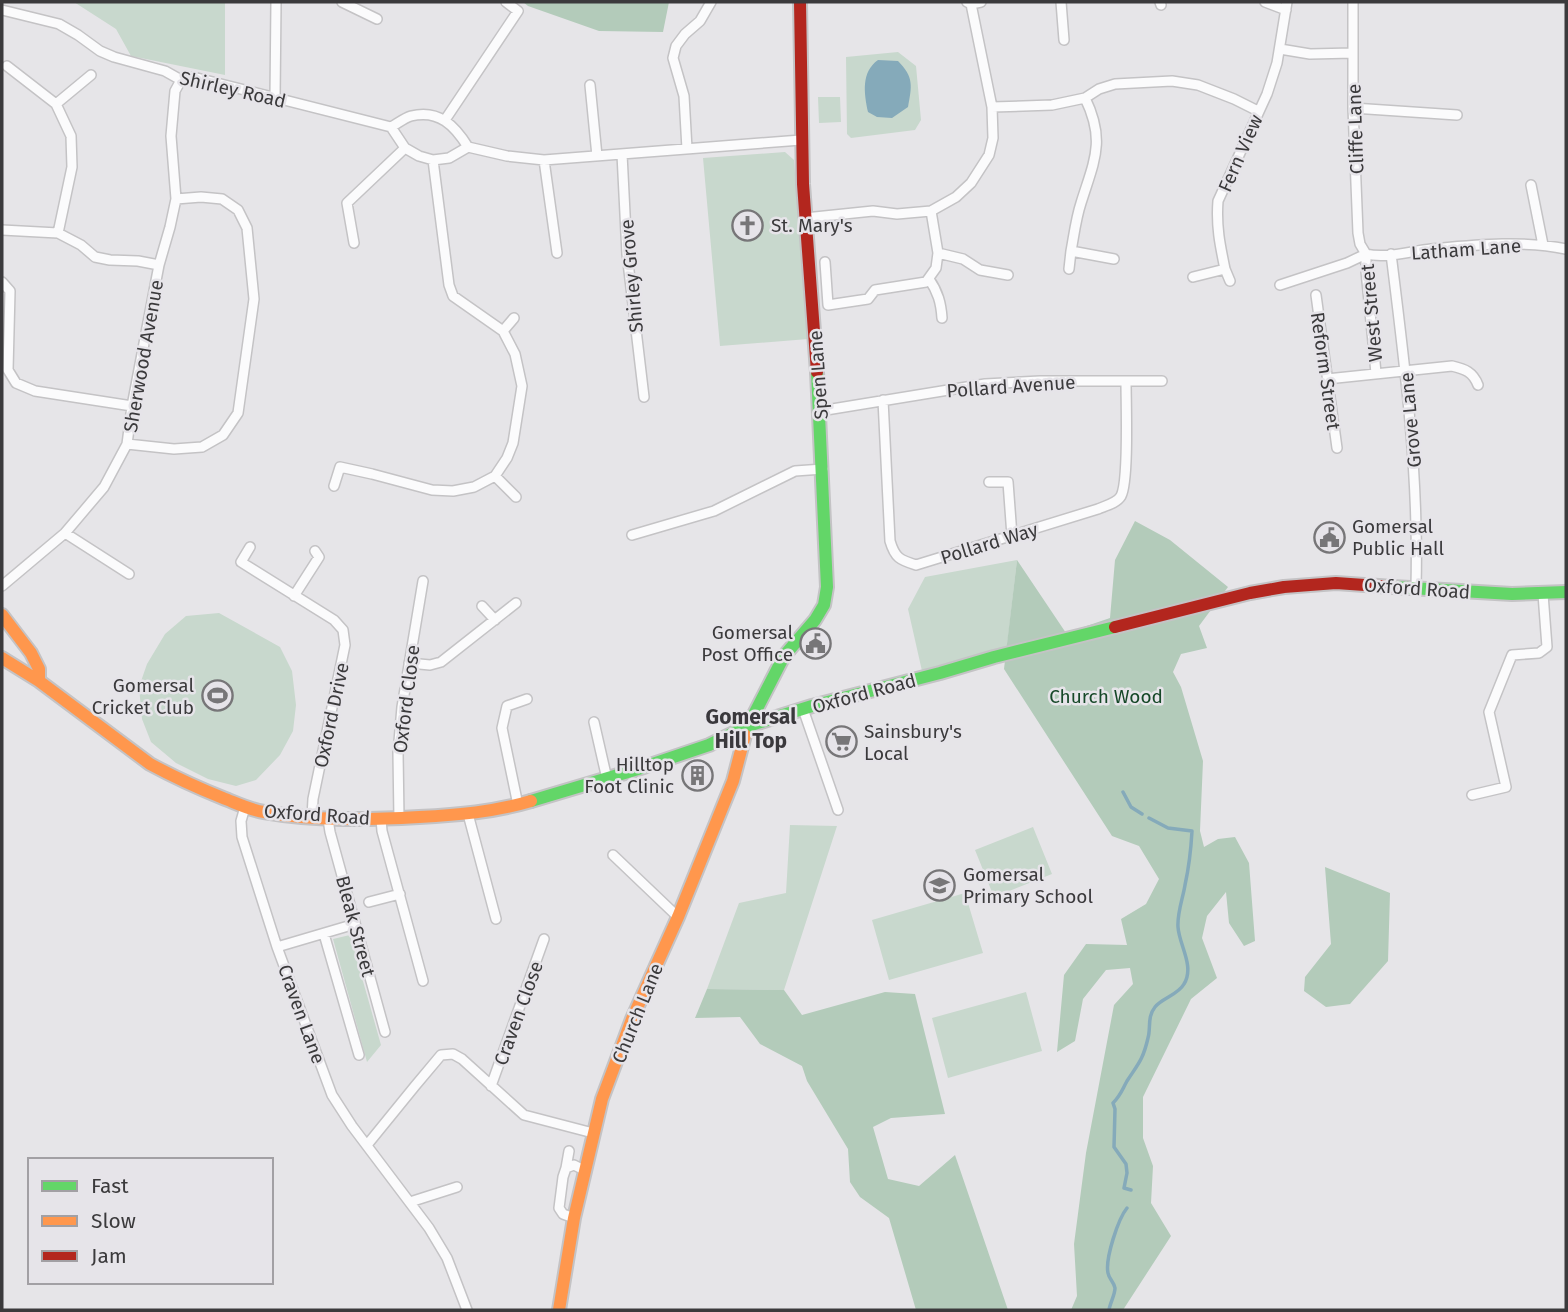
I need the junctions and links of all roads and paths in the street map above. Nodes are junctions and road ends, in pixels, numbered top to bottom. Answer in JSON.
{"nodes":[{"id":1,"x":276,"y":2,"type":"edge"},
{"id":2,"x":341,"y":2,"type":"edge"},
{"id":3,"x":506,"y":2,"type":"edge"},
{"id":4,"x":711,"y":2,"type":"edge"},
{"id":5,"x":800,"y":2,"type":"edge"},
{"id":6,"x":981,"y":2,"type":"edge"},
{"id":7,"x":1061,"y":2,"type":"edge"},
{"id":8,"x":1265,"y":2,"type":"edge"},
{"id":9,"x":1353,"y":2,"type":"edge"},
{"id":10,"x":969,"y":3,"type":"edge"},
{"id":11,"x":1286,"y":6,"type":"edge"},
{"id":12,"x":2,"y":10,"type":"edge"},
{"id":13,"x":377,"y":19,"type":"dead end"},
{"id":14,"x":1064,"y":40,"type":"dead end"},
{"id":15,"x":1280,"y":49,"type":"junction"},
{"id":16,"x":1353,"y":53,"type":"junction"},
{"id":17,"x":7,"y":66,"type":"dead end"},
{"id":18,"x":91,"y":75,"type":"dead end"},
{"id":19,"x":181,"y":80,"type":"junction"},
{"id":20,"x":590,"y":85,"type":"dead end"},
{"id":21,"x":1085,"y":98,"type":"junction"},
{"id":22,"x":275,"y":99,"type":"junction"},
{"id":23,"x":55,"y":104,"type":"junction"},
{"id":24,"x":992,"y":107,"type":"junction"},
{"id":25,"x":1353,"y":108,"type":"junction"},
{"id":26,"x":1258,"y":111,"type":"junction"},
{"id":27,"x":1457,"y":115,"type":"dead end"},
{"id":28,"x":445,"y":120,"type":"junction"},
{"id":29,"x":391,"y":127,"type":"junction"},
{"id":30,"x":801,"y":140,"type":"junction"},
{"id":31,"x":468,"y":147,"type":"junction"},
{"id":32,"x":405,"y":148,"type":"junction"},
{"id":33,"x":687,"y":149,"type":"junction"},
{"id":34,"x":622,"y":154,"type":"junction"},
{"id":35,"x":597,"y":156,"type":"junction"},
{"id":36,"x":433,"y":160,"type":"junction"},
{"id":37,"x":544,"y":160,"type":"junction"},
{"id":38,"x":1531,"y":185,"type":"dead end"},
{"id":39,"x":176,"y":199,"type":"junction"},
{"id":40,"x":931,"y":211,"type":"junction"},
{"id":41,"x":805,"y":218,"type":"junction"},
{"id":42,"x":2,"y":230,"type":"edge"},
{"id":43,"x":58,"y":233,"type":"junction"},
{"id":44,"x":354,"y":243,"type":"dead end"},
{"id":45,"x":1543,"y":245,"type":"junction"},
{"id":46,"x":1566,"y":248,"type":"edge"},
{"id":47,"x":1071,"y":251,"type":"junction"},
{"id":48,"x":557,"y":253,"type":"dead end"},
{"id":49,"x":937,"y":253,"type":"junction"},
{"id":50,"x":1366,"y":254,"type":"junction"},
{"id":51,"x":1391,"y":254,"type":"junction"},
{"id":52,"x":1114,"y":259,"type":"dead end"},
{"id":53,"x":825,"y":262,"type":"dead end"},
{"id":54,"x":159,"y":265,"type":"junction"},
{"id":55,"x":1225,"y":268,"type":"junction"},
{"id":56,"x":1069,"y":269,"type":"dead end"},
{"id":57,"x":1008,"y":275,"type":"dead end"},
{"id":58,"x":1193,"y":277,"type":"dead end"},
{"id":59,"x":929,"y":279,"type":"junction"},
{"id":60,"x":1230,"y":281,"type":"dead end"},
{"id":61,"x":2,"y":282,"type":"edge"},
{"id":62,"x":1280,"y":285,"type":"dead end"},
{"id":63,"x":1316,"y":295,"type":"dead end"},
{"id":64,"x":514,"y":317,"type":"dead end"},
{"id":65,"x":942,"y":318,"type":"dead end"},
{"id":66,"x":503,"y":331,"type":"junction"},
{"id":67,"x":1405,"y":371,"type":"junction"},
{"id":68,"x":1376,"y":373,"type":"junction"},
{"id":69,"x":1327,"y":379,"type":"junction"},
{"id":70,"x":1162,"y":381,"type":"dead end"},
{"id":71,"x":1126,"y":382,"type":"junction"},
{"id":72,"x":1478,"y":385,"type":"dead end"},
{"id":73,"x":643,"y":397,"type":"dead end"},
{"id":74,"x":883,"y":400,"type":"junction"},
{"id":75,"x":132,"y":406,"type":"junction"},
{"id":76,"x":820,"y":411,"type":"junction"},
{"id":77,"x":127,"y":444,"type":"junction"},
{"id":78,"x":1337,"y":448,"type":"dead end"},
{"id":79,"x":823,"y":469,"type":"junction"},
{"id":80,"x":495,"y":476,"type":"junction"},
{"id":81,"x":989,"y":482,"type":"dead end"},
{"id":82,"x":334,"y":486,"type":"dead end"},
{"id":83,"x":516,"y":497,"type":"dead end"},
{"id":84,"x":65,"y":534,"type":"junction"},
{"id":85,"x":632,"y":535,"type":"dead end"},
{"id":86,"x":1012,"y":536,"type":"junction"},
{"id":87,"x":250,"y":547,"type":"dead end"},
{"id":88,"x":320,"y":555,"type":"dead end"},
{"id":89,"x":129,"y":574,"type":"dead end"},
{"id":90,"x":423,"y":581,"type":"dead end"},
{"id":91,"x":2,"y":586,"type":"edge"},
{"id":92,"x":1416,"y":587,"type":"junction"},
{"id":93,"x":1566,"y":592,"type":"edge"},
{"id":94,"x":1543,"y":594,"type":"junction"},
{"id":95,"x":293,"y":596,"type":"junction"},
{"id":96,"x":516,"y":603,"type":"dead end"},
{"id":97,"x":482,"y":606,"type":"dead end"},
{"id":98,"x":2,"y":615,"type":"edge"},
{"id":99,"x":495,"y":620,"type":"junction"},
{"id":100,"x":2,"y":658,"type":"edge"},
{"id":101,"x":409,"y":663,"type":"junction"},
{"id":102,"x":39,"y":681,"type":"junction"},
{"id":103,"x":527,"y":699,"type":"dead end"},
{"id":104,"x":803,"y":709,"type":"junction"},
{"id":105,"x":594,"y":722,"type":"dead end"},
{"id":106,"x":748,"y":726,"type":"junction"},
{"id":107,"x":607,"y":779,"type":"junction"},
{"id":108,"x":1472,"y":795,"type":"dead end"},
{"id":109,"x":518,"y":805,"type":"junction"},
{"id":110,"x":245,"y":807,"type":"junction"},
{"id":111,"x":838,"y":810,"type":"dead end"},
{"id":112,"x":468,"y":814,"type":"junction"},
{"id":113,"x":312,"y":817,"type":"junction"},
{"id":114,"x":328,"y":819,"type":"junction"},
{"id":115,"x":381,"y":819,"type":"junction"},
{"id":116,"x":399,"y":819,"type":"junction"},
{"id":117,"x":613,"y":855,"type":"dead end"},
{"id":118,"x":400,"y":894,"type":"junction"},
{"id":119,"x":369,"y":902,"type":"dead end"},
{"id":120,"x":678,"y":917,"type":"junction"},
{"id":121,"x":496,"y":919,"type":"dead end"},
{"id":122,"x":355,"y":924,"type":"junction"},
{"id":123,"x":324,"y":934,"type":"junction"},
{"id":124,"x":544,"y":939,"type":"dead end"},
{"id":125,"x":277,"y":947,"type":"junction"},
{"id":126,"x":424,"y":981,"type":"dead end"},
{"id":127,"x":385,"y":1032,"type":"dead end"},
{"id":128,"x":359,"y":1055,"type":"dead end"},
{"id":129,"x":491,"y":1086,"type":"junction"},
{"id":130,"x":593,"y":1133,"type":"junction"},
{"id":131,"x":367,"y":1145,"type":"junction"},
{"id":132,"x":569,"y":1152,"type":"dead end"},
{"id":133,"x":566,"y":1168,"type":"junction"},
{"id":134,"x":584,"y":1170,"type":"junction"},
{"id":135,"x":457,"y":1187,"type":"dead end"},
{"id":136,"x":410,"y":1202,"type":"junction"},
{"id":137,"x":574,"y":1218,"type":"junction"},
{"id":138,"x":467,"y":1310,"type":"edge"},
{"id":139,"x":559,"y":1310,"type":"edge"}],
"edges":[{"from":1,"to":22,"type":"street"},
{"from":2,"to":13,"type":"street"},
{"from":3,"to":28,"type":"street"},
{"from":4,"to":33,"type":"street"},
{"from":5,"to":30,"type":"main road","name":"Spen Lane"},
{"from":6,"to":10,"type":"street"},
{"from":7,"to":14,"type":"street"},
{"from":8,"to":11,"type":"street"},
{"from":9,"to":16,"type":"street","name":"Cliffe Lane"},
{"from":10,"to":24,"type":"street"},
{"from":11,"to":15,"type":"street","name":"Fern View"},
{"from":12,"to":19,"type":"street","name":"Shirley Road"},
{"from":15,"to":16,"type":"street"},
{"from":15,"to":26,"type":"street","name":"Fern View"},
{"from":16,"to":25,"type":"street","name":"Cliffe Lane"},
{"from":17,"to":23,"type":"street"},
{"from":18,"to":23,"type":"street"},
{"from":19,"to":22,"type":"street","name":"Shirley Road"},
{"from":19,"to":39,"type":"street","name":"Sherwood Avenue"},
{"from":20,"to":35,"type":"street"},
{"from":21,"to":24,"type":"street"},
{"from":21,"to":26,"type":"street"},
{"from":21,"to":47,"type":"street"},
{"from":22,"to":29,"type":"street","name":"Shirley Road"},
{"from":23,"to":43,"type":"street"},
{"from":24,"to":40,"type":"street"},
{"from":25,"to":27,"type":"street"},
{"from":25,"to":50,"type":"street","name":"Cliffe Lane"},
{"from":26,"to":55,"type":"street","name":"Fern View"},
{"from":28,"to":29,"type":"street"},
{"from":28,"to":31,"type":"street"},
{"from":29,"to":32,"type":"street"},
{"from":30,"to":33,"type":"street"},
{"from":30,"to":41,"type":"main road","name":"Spen Lane"},
{"from":31,"to":36,"type":"street"},
{"from":31,"to":37,"type":"street"},
{"from":32,"to":36,"type":"street"},
{"from":32,"to":44,"type":"street"},
{"from":33,"to":34,"type":"street"},
{"from":34,"to":35,"type":"street"},
{"from":34,"to":73,"type":"street","name":"Shirley Grove"},
{"from":35,"to":37,"type":"street"},
{"from":36,"to":66,"type":"street"},
{"from":37,"to":48,"type":"street"},
{"from":38,"to":45,"type":"street"},
{"from":39,"to":54,"type":"street","name":"Sherwood Avenue"},
{"from":39,"to":77,"type":"street"},
{"from":40,"to":41,"type":"street"},
{"from":40,"to":49,"type":"street"},
{"from":41,"to":76,"type":"main road","name":"Spen Lane"},
{"from":42,"to":43,"type":"street"},
{"from":43,"to":54,"type":"street"},
{"from":45,"to":46,"type":"street","name":"Latham Lane"},
{"from":45,"to":51,"type":"street","name":"Latham Lane"},
{"from":47,"to":52,"type":"street"},
{"from":47,"to":56,"type":"street"},
{"from":49,"to":57,"type":"street"},
{"from":49,"to":59,"type":"street"},
{"from":50,"to":51,"type":"street","name":"Latham Lane"},
{"from":50,"to":62,"type":"street"},
{"from":50,"to":68,"type":"street","name":"West Street"},
{"from":51,"to":67,"type":"street","name":"Grove Lane"},
{"from":53,"to":59,"type":"street"},
{"from":54,"to":75,"type":"street","name":"Sherwood Avenue"},
{"from":55,"to":58,"type":"street"},
{"from":55,"to":60,"type":"street","name":"Fern View"},
{"from":59,"to":65,"type":"street"},
{"from":61,"to":75,"type":"street"},
{"from":63,"to":69,"type":"street","name":"Reform Street"},
{"from":64,"to":66,"type":"street"},
{"from":66,"to":80,"type":"street"},
{"from":67,"to":68,"type":"street"},
{"from":67,"to":72,"type":"street"},
{"from":67,"to":92,"type":"street","name":"Grove Lane"},
{"from":68,"to":69,"type":"street"},
{"from":69,"to":78,"type":"street","name":"Reform Street"},
{"from":70,"to":71,"type":"street","name":"Pollard Avenue"},
{"from":71,"to":74,"type":"street","name":"Pollard Avenue"},
{"from":71,"to":86,"type":"street","name":"Pollard Way"},
{"from":74,"to":76,"type":"street","name":"Pollard Avenue"},
{"from":74,"to":86,"type":"street","name":"Pollard Way"},
{"from":75,"to":77,"type":"street","name":"Sherwood Avenue"},
{"from":76,"to":79,"type":"main road","name":"Spen Lane"},
{"from":77,"to":84,"type":"street","name":"Sherwood Avenue"},
{"from":79,"to":85,"type":"street"},
{"from":79,"to":106,"type":"main road","name":"Spen Lane"},
{"from":80,"to":82,"type":"street"},
{"from":80,"to":83,"type":"street"},
{"from":81,"to":86,"type":"street"},
{"from":84,"to":89,"type":"street"},
{"from":84,"to":91,"type":"street","name":"Sherwood Avenue"},
{"from":87,"to":95,"type":"street","name":"Oxford Drive"},
{"from":88,"to":95,"type":"street"},
{"from":90,"to":101,"type":"street","name":"Oxford Close"},
{"from":92,"to":94,"type":"main road","name":"Oxford Road"},
{"from":92,"to":104,"type":"main road","name":"Oxford Road"},
{"from":93,"to":94,"type":"main road","name":"Oxford Road"},
{"from":94,"to":108,"type":"street"},
{"from":95,"to":113,"type":"street","name":"Oxford Drive"},
{"from":96,"to":99,"type":"street"},
{"from":97,"to":99,"type":"street"},
{"from":98,"to":102,"type":"main road"},
{"from":99,"to":101,"type":"street"},
{"from":100,"to":102,"type":"main road","name":"Oxford Road"},
{"from":101,"to":116,"type":"street","name":"Oxford Close"},
{"from":102,"to":110,"type":"main road","name":"Oxford Road"},
{"from":103,"to":109,"type":"street"},
{"from":104,"to":106,"type":"main road","name":"Oxford Road"},
{"from":104,"to":111,"type":"street"},
{"from":105,"to":107,"type":"street"},
{"from":106,"to":107,"type":"main road","name":"Oxford Road"},
{"from":106,"to":120,"type":"main road","name":"Church Lane"},
{"from":107,"to":109,"type":"main road","name":"Oxford Road"},
{"from":109,"to":112,"type":"main road","name":"Oxford Road"},
{"from":110,"to":113,"type":"main road","name":"Oxford Road"},
{"from":110,"to":125,"type":"street","name":"Craven Lane"},
{"from":112,"to":116,"type":"main road","name":"Oxford Road"},
{"from":112,"to":121,"type":"street"},
{"from":113,"to":114,"type":"main road","name":"Oxford Road"},
{"from":114,"to":115,"type":"main road","name":"Oxford Road"},
{"from":114,"to":122,"type":"street","name":"Bleak Street"},
{"from":115,"to":116,"type":"main road","name":"Oxford Road"},
{"from":115,"to":118,"type":"street"},
{"from":117,"to":120,"type":"street"},
{"from":118,"to":119,"type":"street"},
{"from":118,"to":126,"type":"street"},
{"from":120,"to":130,"type":"main road","name":"Church Lane"},
{"from":122,"to":123,"type":"street"},
{"from":122,"to":127,"type":"street","name":"Bleak Street"},
{"from":123,"to":125,"type":"street"},
{"from":123,"to":128,"type":"street"},
{"from":124,"to":129,"type":"street","name":"Craven Close"},
{"from":125,"to":131,"type":"street","name":"Craven Lane"},
{"from":129,"to":130,"type":"street"},
{"from":129,"to":131,"type":"street"},
{"from":130,"to":134,"type":"main road","name":"Church Lane"},
{"from":131,"to":136,"type":"street","name":"Craven Lane"},
{"from":132,"to":133,"type":"street"},
{"from":133,"to":134,"type":"street"},
{"from":133,"to":137,"type":"street"},
{"from":134,"to":137,"type":"main road","name":"Church Lane"},
{"from":135,"to":136,"type":"street"},
{"from":136,"to":138,"type":"street","name":"Craven Lane"},
{"from":137,"to":139,"type":"main road","name":"Church Lane"}]}
